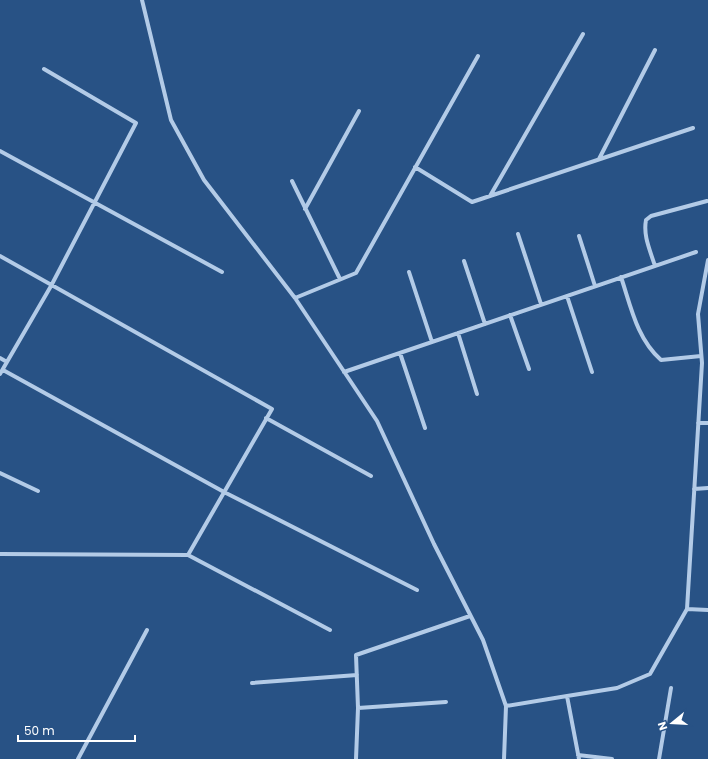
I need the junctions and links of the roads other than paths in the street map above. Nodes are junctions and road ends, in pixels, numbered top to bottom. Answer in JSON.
{"nodes":[{"id":1,"x":142,"y":0,"type":"edge"},
{"id":2,"x":583,"y":34,"type":"dead end"},
{"id":3,"x":655,"y":50,"type":"dead end"},
{"id":4,"x":478,"y":56,"type":"dead end"},
{"id":5,"x":44,"y":69,"type":"dead end"},
{"id":6,"x":359,"y":112,"type":"dead end"},
{"id":7,"x":693,"y":128,"type":"dead end"},
{"id":8,"x":0,"y":151,"type":"edge"},
{"id":9,"x":599,"y":159,"type":"junction"},
{"id":10,"x":415,"y":167,"type":"junction"},
{"id":11,"x":292,"y":181,"type":"dead end"},
{"id":12,"x":490,"y":196,"type":"junction"},
{"id":13,"x":707,"y":201,"type":"dead end"},
{"id":14,"x":94,"y":202,"type":"junction"},
{"id":15,"x":305,"y":209,"type":"junction"},
{"id":16,"x":518,"y":234,"type":"dead end"},
{"id":17,"x":579,"y":236,"type":"dead end"},
{"id":18,"x":696,"y":252,"type":"dead end"},
{"id":19,"x":0,"y":256,"type":"edge"},
{"id":20,"x":708,"y":260,"type":"edge"},
{"id":21,"x":464,"y":261,"type":"dead end"},
{"id":22,"x":655,"y":266,"type":"junction"},
{"id":23,"x":222,"y":272,"type":"dead end"},
{"id":24,"x":409,"y":272,"type":"dead end"},
{"id":25,"x":621,"y":277,"type":"junction"},
{"id":26,"x":340,"y":279,"type":"junction"},
{"id":27,"x":51,"y":286,"type":"junction"},
{"id":28,"x":595,"y":286,"type":"junction"},
{"id":29,"x":567,"y":296,"type":"junction"},
{"id":30,"x":295,"y":298,"type":"junction"},
{"id":31,"x":542,"y":304,"type":"junction"},
{"id":32,"x":510,"y":315,"type":"junction"},
{"id":33,"x":485,"y":324,"type":"junction"},
{"id":34,"x":458,"y":333,"type":"junction"},
{"id":35,"x":432,"y":342,"type":"junction"},
{"id":36,"x":400,"y":353,"type":"junction"},
{"id":37,"x":701,"y":356,"type":"junction"},
{"id":38,"x":0,"y":358,"type":"edge"},
{"id":39,"x":7,"y":362,"type":"junction"},
{"id":40,"x":529,"y":369,"type":"dead end"},
{"id":41,"x":3,"y":370,"type":"junction"},
{"id":42,"x":344,"y":372,"type":"junction"},
{"id":43,"x":592,"y":372,"type":"dead end"},
{"id":44,"x":0,"y":374,"type":"edge"},
{"id":45,"x":477,"y":394,"type":"dead end"},
{"id":46,"x":266,"y":418,"type":"junction"},
{"id":47,"x":698,"y":423,"type":"junction"},
{"id":48,"x":708,"y":423,"type":"edge"},
{"id":49,"x":425,"y":428,"type":"dead end"},
{"id":50,"x":0,"y":473,"type":"edge"},
{"id":51,"x":372,"y":476,"type":"dead end"},
{"id":52,"x":708,"y":488,"type":"edge"},
{"id":53,"x":694,"y":489,"type":"junction"},
{"id":54,"x":38,"y":492,"type":"dead end"},
{"id":55,"x":224,"y":492,"type":"junction"},
{"id":56,"x":0,"y":554,"type":"edge"},
{"id":57,"x":188,"y":555,"type":"junction"},
{"id":58,"x":417,"y":590,"type":"dead end"},
{"id":59,"x":687,"y":609,"type":"junction"},
{"id":60,"x":708,"y":610,"type":"edge"},
{"id":61,"x":470,"y":616,"type":"junction"},
{"id":62,"x":147,"y":630,"type":"dead end"},
{"id":63,"x":330,"y":630,"type":"dead end"},
{"id":64,"x":357,"y":675,"type":"junction"},
{"id":65,"x":252,"y":683,"type":"dead end"},
{"id":66,"x":671,"y":688,"type":"dead end"},
{"id":67,"x":567,"y":696,"type":"junction"},
{"id":68,"x":446,"y":702,"type":"dead end"},
{"id":69,"x":506,"y":706,"type":"junction"},
{"id":70,"x":358,"y":708,"type":"junction"},
{"id":71,"x":578,"y":757,"type":"edge"},
{"id":72,"x":78,"y":759,"type":"edge"},
{"id":73,"x":356,"y":759,"type":"edge"},
{"id":74,"x":504,"y":759,"type":"edge"},
{"id":75,"x":612,"y":759,"type":"edge"},
{"id":76,"x":660,"y":759,"type":"edge"}],
"edges":[{"from":1,"to":30,"type":"street"},
{"from":2,"to":12,"type":"street"},
{"from":3,"to":9,"type":"street"},
{"from":4,"to":10,"type":"street"},
{"from":5,"to":14,"type":"street"},
{"from":6,"to":15,"type":"street"},
{"from":7,"to":9,"type":"street"},
{"from":8,"to":14,"type":"street"},
{"from":9,"to":12,"type":"street"},
{"from":10,"to":12,"type":"street"},
{"from":10,"to":26,"type":"street"},
{"from":11,"to":15,"type":"street"},
{"from":13,"to":22,"type":"street"},
{"from":14,"to":23,"type":"street"},
{"from":14,"to":27,"type":"street"},
{"from":15,"to":26,"type":"street"},
{"from":16,"to":31,"type":"street"},
{"from":17,"to":28,"type":"street"},
{"from":18,"to":22,"type":"street"},
{"from":19,"to":27,"type":"street"},
{"from":20,"to":37,"type":"street"},
{"from":21,"to":33,"type":"street"},
{"from":22,"to":25,"type":"street"},
{"from":24,"to":35,"type":"street"},
{"from":25,"to":28,"type":"street"},
{"from":25,"to":37,"type":"street"},
{"from":26,"to":30,"type":"street"},
{"from":27,"to":39,"type":"street"},
{"from":27,"to":46,"type":"street"},
{"from":28,"to":29,"type":"street"},
{"from":29,"to":31,"type":"street"},
{"from":29,"to":43,"type":"street"},
{"from":30,"to":42,"type":"street"},
{"from":31,"to":32,"type":"street"},
{"from":32,"to":33,"type":"street"},
{"from":32,"to":40,"type":"street"},
{"from":33,"to":34,"type":"street"},
{"from":34,"to":35,"type":"street"},
{"from":34,"to":45,"type":"street"},
{"from":35,"to":36,"type":"street"},
{"from":36,"to":42,"type":"street"},
{"from":36,"to":49,"type":"street"},
{"from":37,"to":47,"type":"street"},
{"from":38,"to":39,"type":"street"},
{"from":39,"to":41,"type":"street"},
{"from":41,"to":44,"type":"street"},
{"from":41,"to":55,"type":"street"},
{"from":42,"to":61,"type":"street"},
{"from":46,"to":51,"type":"street"},
{"from":46,"to":55,"type":"street"},
{"from":47,"to":48,"type":"street"},
{"from":47,"to":53,"type":"street"},
{"from":50,"to":54,"type":"street"},
{"from":52,"to":53,"type":"street"},
{"from":53,"to":59,"type":"street"},
{"from":55,"to":57,"type":"street"},
{"from":55,"to":58,"type":"street"},
{"from":56,"to":57,"type":"street"},
{"from":57,"to":63,"type":"street"},
{"from":59,"to":60,"type":"street"},
{"from":59,"to":67,"type":"street"},
{"from":61,"to":64,"type":"street"},
{"from":61,"to":69,"type":"street"},
{"from":62,"to":72,"type":"street"},
{"from":64,"to":65,"type":"street"},
{"from":64,"to":70,"type":"street"},
{"from":66,"to":76,"type":"street"},
{"from":67,"to":69,"type":"street"},
{"from":67,"to":71,"type":"street"},
{"from":68,"to":70,"type":"street"},
{"from":69,"to":74,"type":"street"},
{"from":70,"to":73,"type":"street"},
{"from":71,"to":75,"type":"street"}]}
